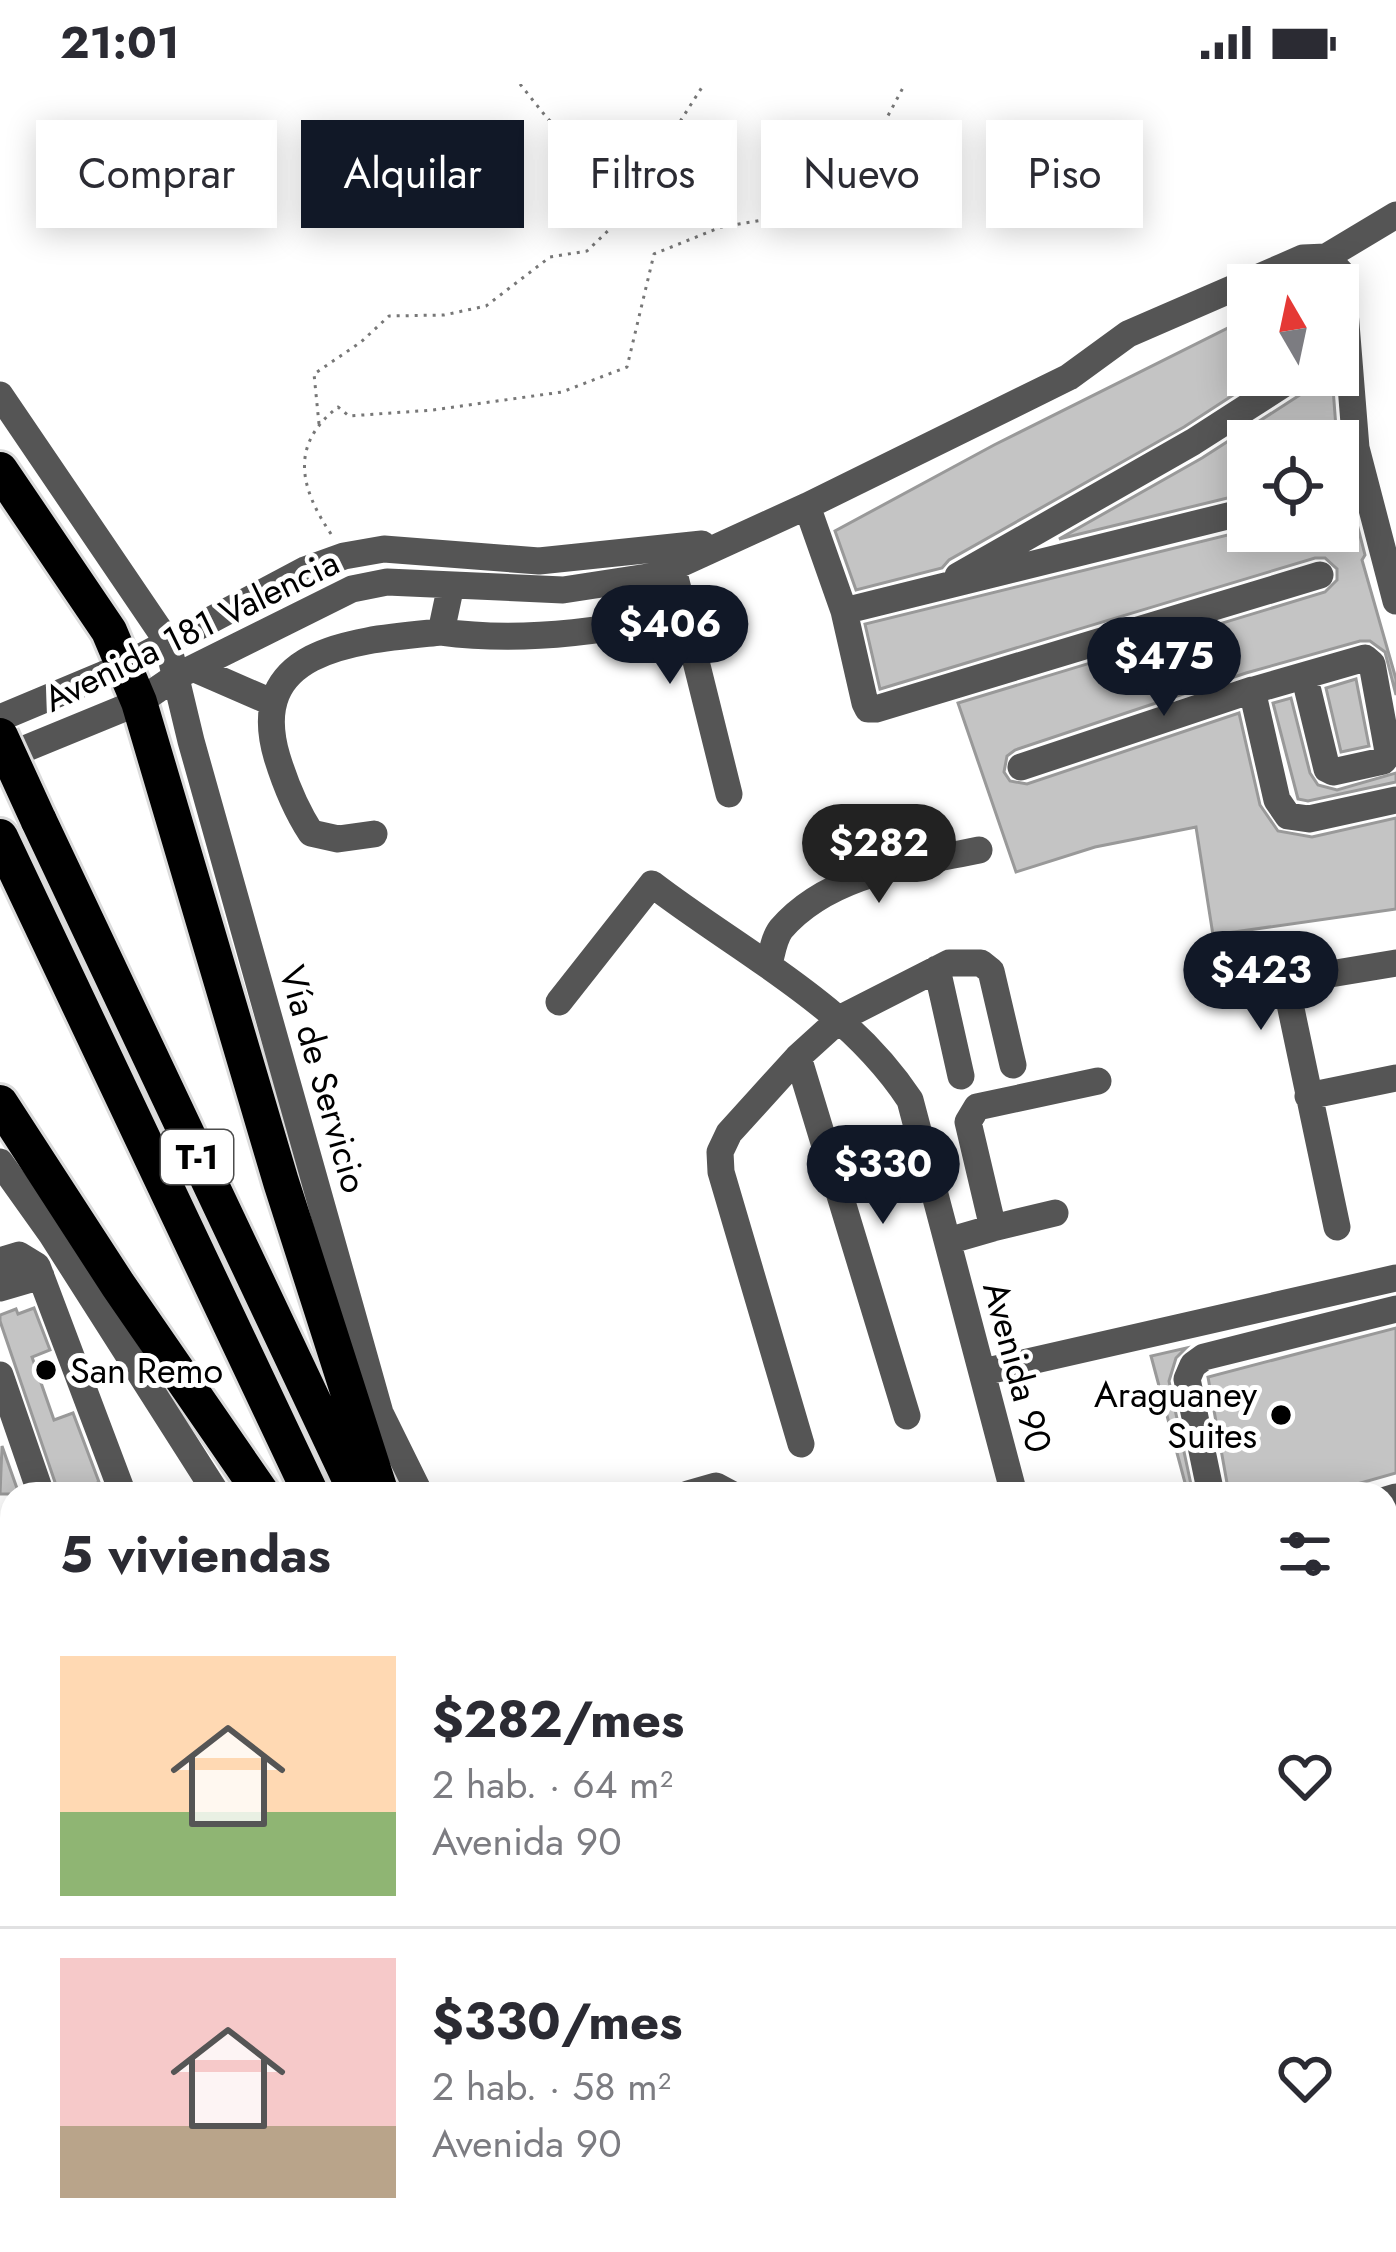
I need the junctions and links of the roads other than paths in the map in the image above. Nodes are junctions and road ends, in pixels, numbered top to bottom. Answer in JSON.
{"nodes":[{"id":1,"x":1396,"y":215,"type":"edge"},
{"id":2,"x":1326,"y":257,"type":"junction"},
{"id":3,"x":0,"y":395,"type":"edge"},
{"id":4,"x":1266,"y":396,"type":"edge"},
{"id":5,"x":0,"y":470,"type":"edge"},
{"id":6,"x":807,"y":506,"type":"junction"},
{"id":7,"x":1227,"y":516,"type":"edge"},
{"id":8,"x":724,"y":542,"type":"junction"},
{"id":9,"x":1390,"y":555,"type":"edge"},
{"id":10,"x":344,"y":556,"type":"junction"},
{"id":11,"x":671,"y":565,"type":"junction"},
{"id":12,"x":1321,"y":575,"type":"dead end"},
{"id":13,"x":451,"y":585,"type":"junction"},
{"id":14,"x":352,"y":589,"type":"junction"},
{"id":15,"x":928,"y":593,"type":"junction"},
{"id":16,"x":1396,"y":601,"type":"edge"},
{"id":17,"x":844,"y":611,"type":"junction"},
{"id":18,"x":643,"y":622,"type":"dead end"},
{"id":19,"x":441,"y":632,"type":"junction"},
{"id":20,"x":167,"y":641,"type":"junction"},
{"id":21,"x":124,"y":666,"type":"junction"},
{"id":22,"x":185,"y":672,"type":"junction"},
{"id":23,"x":1253,"y":690,"type":"dead end"},
{"id":24,"x":1308,"y":691,"type":"dead end"},
{"id":25,"x":140,"y":702,"type":"junction"},
{"id":26,"x":271,"y":702,"type":"junction"},
{"id":27,"x":0,"y":718,"type":"edge"},
{"id":28,"x":0,"y":736,"type":"edge"},
{"id":29,"x":0,"y":759,"type":"edge"},
{"id":30,"x":1021,"y":767,"type":"dead end"},
{"id":31,"x":729,"y":794,"type":"dead end"},
{"id":32,"x":1396,"y":800,"type":"edge"},
{"id":33,"x":374,"y":834,"type":"dead end"},
{"id":34,"x":0,"y":837,"type":"edge"},
{"id":35,"x":979,"y":850,"type":"dead end"},
{"id":36,"x":1396,"y":963,"type":"edge"},
{"id":37,"x":769,"y":964,"type":"junction"},
{"id":38,"x":937,"y":969,"type":"junction"},
{"id":39,"x":559,"y":1001,"type":"dead end"},
{"id":40,"x":841,"y":1018,"type":"junction"},
{"id":41,"x":798,"y":1057,"type":"junction"},
{"id":42,"x":1013,"y":1065,"type":"dead end"},
{"id":43,"x":961,"y":1076,"type":"dead end"},
{"id":44,"x":1396,"y":1078,"type":"edge"},
{"id":45,"x":1098,"y":1081,"type":"dead end"},
{"id":46,"x":1308,"y":1096,"type":"junction"},
{"id":47,"x":0,"y":1103,"type":"edge"},
{"id":48,"x":0,"y":1162,"type":"edge"},
{"id":49,"x":1055,"y":1213,"type":"dead end"},
{"id":50,"x":1337,"y":1227,"type":"dead end"},
{"id":51,"x":993,"y":1228,"type":"junction"},
{"id":52,"x":948,"y":1241,"type":"junction"},
{"id":53,"x":0,"y":1261,"type":"edge"},
{"id":54,"x":41,"y":1276,"type":"junction"},
{"id":55,"x":1396,"y":1278,"type":"edge"},
{"id":56,"x":0,"y":1288,"type":"edge"},
{"id":57,"x":1396,"y":1309,"type":"edge"},
{"id":58,"x":983,"y":1372,"type":"junction"},
{"id":59,"x":0,"y":1375,"type":"edge"},
{"id":60,"x":907,"y":1415,"type":"dead end"},
{"id":61,"x":801,"y":1444,"type":"dead end"},
{"id":62,"x":37,"y":1482,"type":"edge"},
{"id":63,"x":118,"y":1482,"type":"edge"},
{"id":64,"x":209,"y":1482,"type":"edge"},
{"id":65,"x":254,"y":1482,"type":"edge"},
{"id":66,"x":305,"y":1482,"type":"edge"},
{"id":67,"x":351,"y":1482,"type":"edge"},
{"id":68,"x":377,"y":1482,"type":"edge"},
{"id":69,"x":414,"y":1482,"type":"edge"},
{"id":70,"x":1007,"y":1482,"type":"edge"},
{"id":71,"x":1208,"y":1482,"type":"edge"}],
"edges":[{"from":1,"to":2,"type":"street"},
{"from":2,"to":6,"type":"street"},
{"from":2,"to":9,"type":"street"},
{"from":3,"to":20,"type":"street","name":"Vía de Servicio"},
{"from":4,"to":15,"type":"street"},
{"from":5,"to":21,"type":"highway"},
{"from":6,"to":8,"type":"street"},
{"from":6,"to":17,"type":"street"},
{"from":7,"to":15,"type":"street"},
{"from":8,"to":10,"type":"street","name":"Avenida 181 Valencia"},
{"from":8,"to":11,"type":"street","name":"Avenida 181 Valencia"},
{"from":9,"to":16,"type":"street"},
{"from":10,"to":14,"type":"street"},
{"from":10,"to":20,"type":"street","name":"Avenida 181 Valencia"},
{"from":11,"to":13,"type":"street","name":"Avenida 181 Valencia"},
{"from":11,"to":31,"type":"street"},
{"from":12,"to":17,"type":"street"},
{"from":13,"to":14,"type":"street","name":"Avenida 181 Valencia"},
{"from":13,"to":19,"type":"street"},
{"from":14,"to":22,"type":"street","name":"Avenida 181 Valencia"},
{"from":15,"to":17,"type":"street"},
{"from":18,"to":19,"type":"street"},
{"from":19,"to":26,"type":"street"},
{"from":20,"to":21,"type":"street","name":"Avenida 181 Valencia"},
{"from":20,"to":22,"type":"street","name":"Vía de Servicio"},
{"from":21,"to":25,"type":"highway"},
{"from":21,"to":27,"type":"street","name":"Avenida 181 Valencia"},
{"from":22,"to":25,"type":"street","name":"Avenida 181 Valencia"},
{"from":22,"to":26,"type":"street"},
{"from":22,"to":69,"type":"street","name":"Vía de Servicio"},
{"from":23,"to":24,"type":"street"},
{"from":25,"to":29,"type":"street","name":"Avenida 181 Valencia"},
{"from":25,"to":68,"type":"highway"},
{"from":26,"to":33,"type":"street"},
{"from":28,"to":67,"type":"highway","number":"T-1","bridge":true},
{"from":30,"to":32,"type":"street"},
{"from":34,"to":66,"type":"highway","number":"T-1"},
{"from":35,"to":37,"type":"street"},
{"from":36,"to":46,"type":"street"},
{"from":37,"to":39,"type":"street","name":"Avenida 90"},
{"from":37,"to":40,"type":"street","name":"Avenida 90"},
{"from":38,"to":40,"type":"street"},
{"from":38,"to":42,"type":"street"},
{"from":38,"to":43,"type":"street"},
{"from":40,"to":41,"type":"street"},
{"from":40,"to":52,"type":"street","name":"Avenida 90"},
{"from":41,"to":60,"type":"street"},
{"from":41,"to":61,"type":"street"},
{"from":44,"to":46,"type":"street"},
{"from":45,"to":51,"type":"street"},
{"from":46,"to":50,"type":"street"},
{"from":47,"to":65,"type":"highway"},
{"from":48,"to":64,"type":"street"},
{"from":49,"to":51,"type":"street"},
{"from":51,"to":52,"type":"street"},
{"from":52,"to":58,"type":"street","name":"Avenida 90"},
{"from":53,"to":54,"type":"street"},
{"from":54,"to":56,"type":"street"},
{"from":54,"to":63,"type":"street"},
{"from":55,"to":58,"type":"street"},
{"from":57,"to":71,"type":"street"},
{"from":58,"to":70,"type":"street","name":"Avenida 90"},
{"from":59,"to":62,"type":"street"}]}
